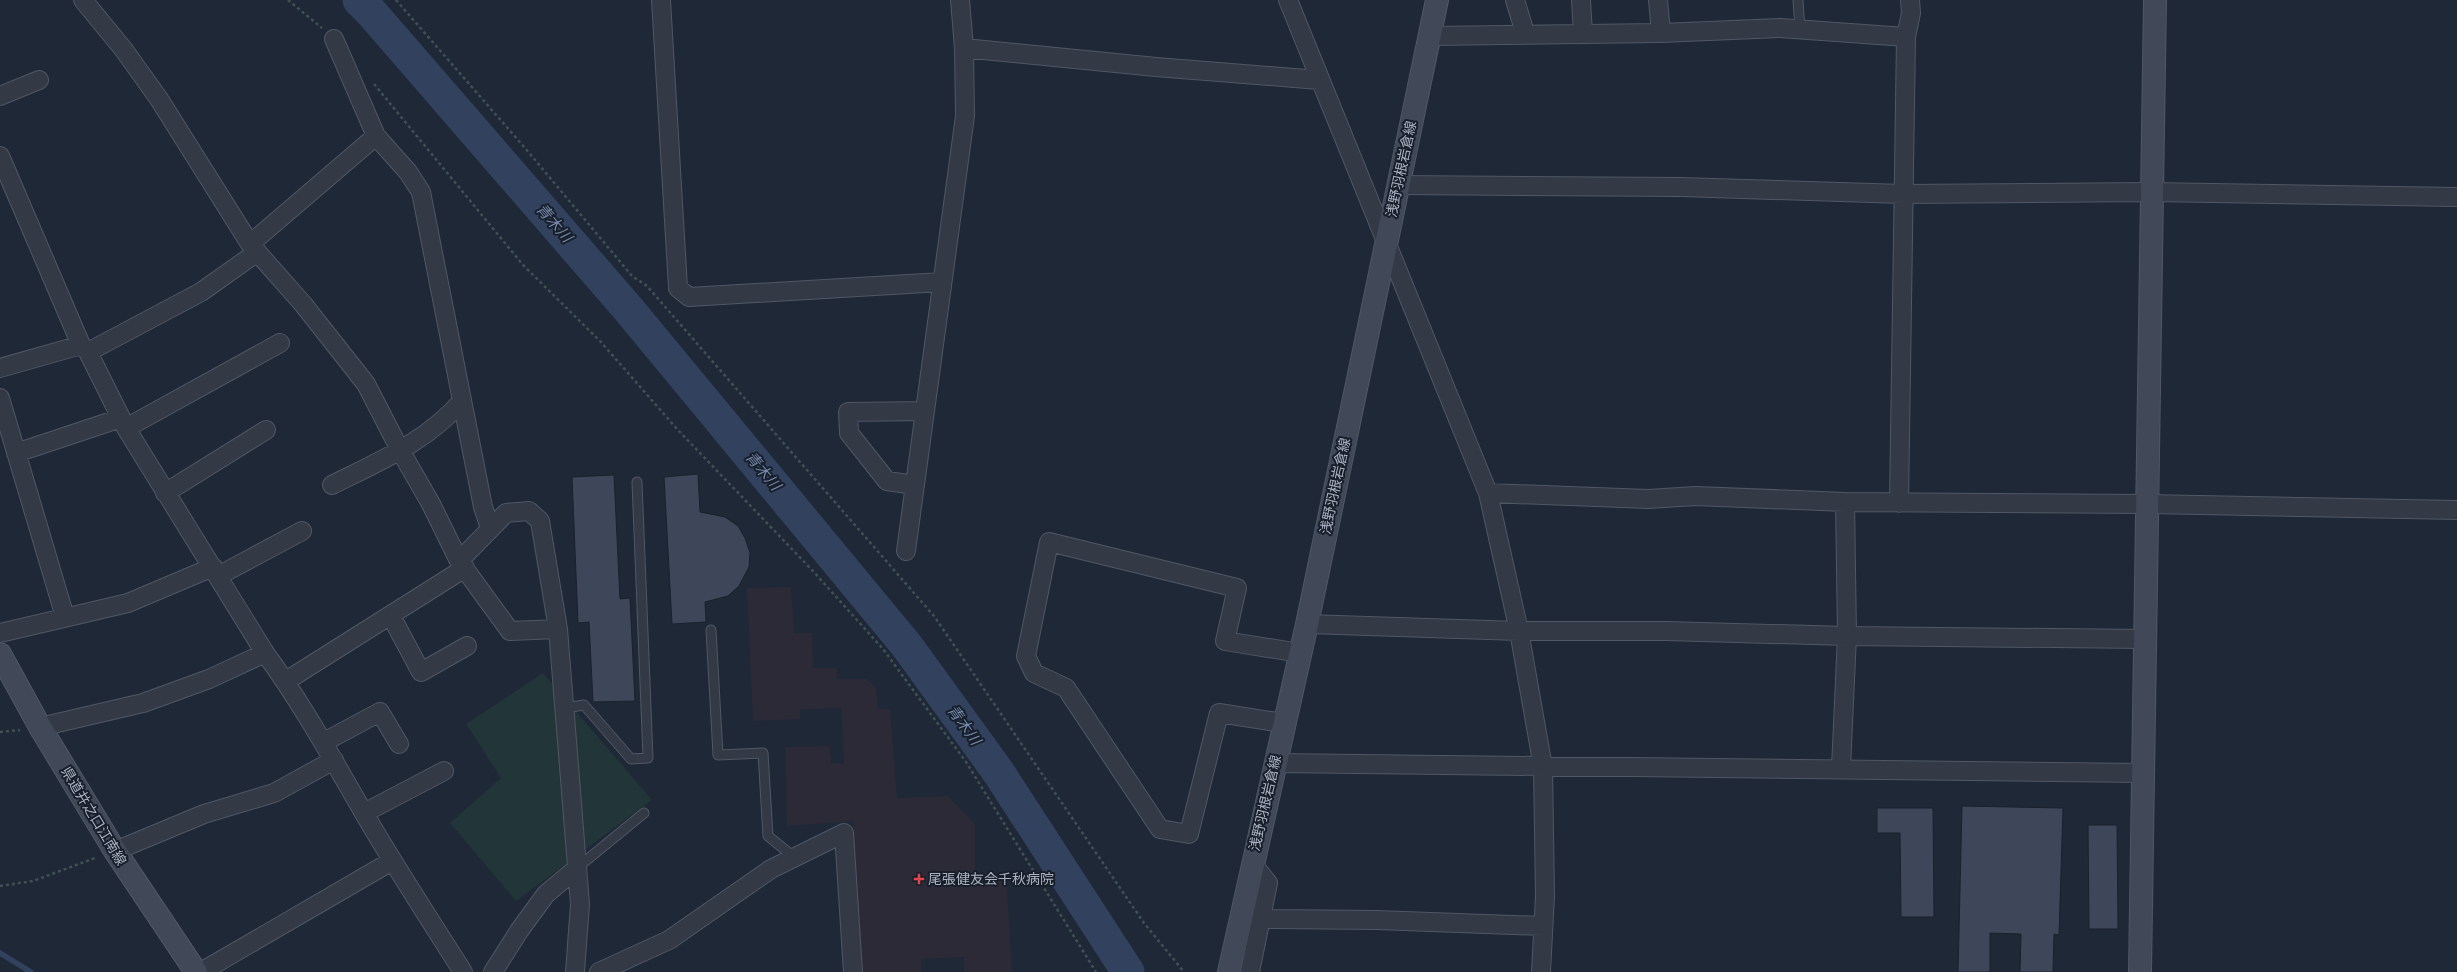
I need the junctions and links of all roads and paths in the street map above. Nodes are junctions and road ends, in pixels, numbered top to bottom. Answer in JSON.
{"nodes":[{"id":1,"x":83,"y":0,"type":"edge"},
{"id":2,"x":288,"y":0,"type":"edge"},
{"id":3,"x":396,"y":0,"type":"edge"},
{"id":4,"x":661,"y":0,"type":"edge"},
{"id":5,"x":960,"y":0,"type":"edge"},
{"id":6,"x":1288,"y":0,"type":"edge"},
{"id":7,"x":1437,"y":0,"type":"edge"},
{"id":8,"x":1515,"y":0,"type":"edge"},
{"id":9,"x":1581,"y":0,"type":"edge"},
{"id":10,"x":1658,"y":0,"type":"edge"},
{"id":11,"x":1798,"y":0,"type":"edge"},
{"id":12,"x":1910,"y":0,"type":"edge"},
{"id":13,"x":2155,"y":0,"type":"edge"},
{"id":14,"x":1800,"y":30,"type":"junction"},
{"id":15,"x":1525,"y":33,"type":"junction"},
{"id":16,"x":1661,"y":33,"type":"junction"},
{"id":17,"x":1583,"y":34,"type":"junction"},
{"id":18,"x":1429,"y":36,"type":"junction"},
{"id":19,"x":1906,"y":37,"type":"junction"},
{"id":20,"x":334,"y":39,"type":"joint"},
{"id":21,"x":964,"y":48,"type":"junction"},
{"id":22,"x":39,"y":80,"type":"dead end"},
{"id":23,"x":1319,"y":80,"type":"junction"},
{"id":24,"x":373,"y":82,"type":"dead end"},
{"id":25,"x":0,"y":96,"type":"edge"},
{"id":26,"x":376,"y":136,"type":"junction"},
{"id":27,"x":0,"y":156,"type":"edge"},
{"id":28,"x":1397,"y":185,"type":"junction"},
{"id":29,"x":6,"y":191,"type":"edge"},
{"id":30,"x":2151,"y":192,"type":"junction"},
{"id":31,"x":1903,"y":194,"type":"junction"},
{"id":32,"x":2457,"y":197,"type":"edge"},
{"id":33,"x":1385,"y":241,"type":"junction"},
{"id":34,"x":253,"y":248,"type":"junction"},
{"id":35,"x":942,"y":282,"type":"junction"},
{"id":36,"x":280,"y":343,"type":"dead end"},
{"id":37,"x":84,"y":348,"type":"junction"},
{"id":38,"x":0,"y":368,"type":"edge"},
{"id":39,"x":0,"y":398,"type":"edge"},
{"id":40,"x":462,"y":401,"type":"junction"},
{"id":41,"x":925,"y":411,"type":"junction"},
{"id":42,"x":124,"y":423,"type":"junction"},
{"id":43,"x":266,"y":430,"type":"dead end"},
{"id":44,"x":400,"y":450,"type":"junction"},
{"id":45,"x":16,"y":453,"type":"junction"},
{"id":46,"x":637,"y":482,"type":"dead end"},
{"id":47,"x":332,"y":485,"type":"dead end"},
{"id":48,"x":915,"y":485,"type":"junction"},
{"id":49,"x":165,"y":493,"type":"junction"},
{"id":50,"x":1488,"y":493,"type":"junction"},
{"id":51,"x":1845,"y":502,"type":"junction"},
{"id":52,"x":1899,"y":503,"type":"junction"},
{"id":53,"x":2148,"y":504,"type":"junction"},
{"id":54,"x":2457,"y":510,"type":"edge"},
{"id":55,"x":490,"y":528,"type":"junction"},
{"id":56,"x":302,"y":531,"type":"dead end"},
{"id":57,"x":906,"y":551,"type":"dead end"},
{"id":58,"x":462,"y":564,"type":"junction"},
{"id":59,"x":215,"y":572,"type":"junction"},
{"id":60,"x":391,"y":616,"type":"junction"},
{"id":61,"x":65,"y":617,"type":"junction"},
{"id":62,"x":1307,"y":624,"type":"junction"},
{"id":63,"x":558,"y":629,"type":"junction"},
{"id":64,"x":711,"y":630,"type":"dead end"},
{"id":65,"x":1519,"y":631,"type":"junction"},
{"id":66,"x":0,"y":633,"type":"edge"},
{"id":67,"x":1847,"y":636,"type":"junction"},
{"id":68,"x":2145,"y":638,"type":"junction"},
{"id":69,"x":467,"y":646,"type":"dead end"},
{"id":70,"x":265,"y":653,"type":"junction"},
{"id":71,"x":1300,"y":653,"type":"junction"},
{"id":72,"x":0,"y":654,"type":"edge"},
{"id":73,"x":286,"y":681,"type":"junction"},
{"id":74,"x":564,"y":708,"type":"junction"},
{"id":75,"x":1283,"y":723,"type":"junction"},
{"id":76,"x":40,"y":727,"type":"junction"},
{"id":77,"x":324,"y":742,"type":"junction"},
{"id":78,"x":399,"y":744,"type":"dead end"},
{"id":79,"x":334,"y":760,"type":"junction"},
{"id":80,"x":1274,"y":763,"type":"junction"},
{"id":81,"x":1543,"y":767,"type":"junction"},
{"id":82,"x":1841,"y":768,"type":"junction"},
{"id":83,"x":444,"y":771,"type":"dead end"},
{"id":84,"x":2143,"y":773,"type":"junction"},
{"id":85,"x":364,"y":813,"type":"junction"},
{"id":86,"x":644,"y":813,"type":"dead end"},
{"id":87,"x":115,"y":851,"type":"junction"},
{"id":88,"x":794,"y":857,"type":"junction"},
{"id":89,"x":392,"y":861,"type":"junction"},
{"id":90,"x":1252,"y":863,"type":"junction"},
{"id":91,"x":576,"y":869,"type":"junction"},
{"id":92,"x":0,"y":886,"type":"edge"},
{"id":93,"x":1260,"y":919,"type":"junction"},
{"id":94,"x":1543,"y":926,"type":"junction"},
{"id":95,"x":196,"y":972,"type":"edge"},
{"id":96,"x":201,"y":972,"type":"edge"},
{"id":97,"x":463,"y":972,"type":"edge"},
{"id":98,"x":494,"y":972,"type":"edge"},
{"id":99,"x":575,"y":972,"type":"edge"},
{"id":100,"x":599,"y":972,"type":"edge"},
{"id":101,"x":853,"y":972,"type":"edge"},
{"id":102,"x":1096,"y":972,"type":"edge"},
{"id":103,"x":1184,"y":972,"type":"edge"},
{"id":104,"x":1229,"y":972,"type":"edge"},
{"id":105,"x":1250,"y":972,"type":"edge"},
{"id":106,"x":1540,"y":972,"type":"edge"},
{"id":107,"x":2140,"y":972,"type":"edge"}],
"edges":[{"from":1,"to":34,"type":"street"},
{"from":2,"to":20,"type":"path"},
{"from":3,"to":103,"type":"path"},
{"from":4,"to":35,"type":"street"},
{"from":5,"to":21,"type":"street"},
{"from":6,"to":23,"type":"street"},
{"from":7,"to":18,"type":"main road","name":"浅野羽根岩倉線"},
{"from":8,"to":15,"type":"street"},
{"from":9,"to":17,"type":"street"},
{"from":10,"to":16,"type":"street"},
{"from":11,"to":14,"type":"lane"},
{"from":12,"to":19,"type":"street"},
{"from":13,"to":30,"type":"main road"},
{"from":14,"to":16,"type":"street"},
{"from":14,"to":19,"type":"street"},
{"from":15,"to":17,"type":"street"},
{"from":15,"to":18,"type":"street"},
{"from":16,"to":17,"type":"street"},
{"from":18,"to":28,"type":"main road","name":"浅野羽根岩倉線"},
{"from":19,"to":31,"type":"street"},
{"from":20,"to":26,"type":"street"},
{"from":21,"to":23,"type":"street"},
{"from":21,"to":35,"type":"street"},
{"from":22,"to":25,"type":"street"},
{"from":23,"to":33,"type":"street"},
{"from":24,"to":102,"type":"path"},
{"from":26,"to":34,"type":"street"},
{"from":26,"to":40,"type":"street"},
{"from":27,"to":29,"type":"street"},
{"from":28,"to":31,"type":"street"},
{"from":28,"to":33,"type":"main road","name":"浅野羽根岩倉線"},
{"from":29,"to":37,"type":"street"},
{"from":30,"to":31,"type":"street"},
{"from":30,"to":32,"type":"street"},
{"from":30,"to":53,"type":"main road"},
{"from":31,"to":52,"type":"street"},
{"from":33,"to":50,"type":"street"},
{"from":33,"to":62,"type":"main road","name":"浅野羽根岩倉線"},
{"from":34,"to":37,"type":"street"},
{"from":34,"to":44,"type":"street"},
{"from":35,"to":41,"type":"street"},
{"from":36,"to":42,"type":"street"},
{"from":37,"to":38,"type":"street"},
{"from":37,"to":42,"type":"street"},
{"from":39,"to":45,"type":"street"},
{"from":40,"to":44,"type":"street"},
{"from":40,"to":55,"type":"street"},
{"from":41,"to":48,"type":"street"},
{"from":41,"to":48,"type":"street"},
{"from":42,"to":45,"type":"street"},
{"from":42,"to":49,"type":"street"},
{"from":43,"to":49,"type":"street"},
{"from":44,"to":47,"type":"street"},
{"from":44,"to":58,"type":"street"},
{"from":45,"to":61,"type":"street"},
{"from":46,"to":74,"type":"lane"},
{"from":48,"to":57,"type":"street"},
{"from":49,"to":59,"type":"street"},
{"from":50,"to":51,"type":"street"},
{"from":50,"to":65,"type":"street"},
{"from":51,"to":52,"type":"street"},
{"from":51,"to":67,"type":"street"},
{"from":52,"to":53,"type":"street"},
{"from":53,"to":54,"type":"street"},
{"from":53,"to":68,"type":"main road"},
{"from":55,"to":58,"type":"street"},
{"from":55,"to":63,"type":"street"},
{"from":56,"to":59,"type":"street"},
{"from":58,"to":60,"type":"street"},
{"from":58,"to":63,"type":"street"},
{"from":59,"to":61,"type":"street"},
{"from":59,"to":70,"type":"street"},
{"from":60,"to":69,"type":"street"},
{"from":60,"to":73,"type":"street"},
{"from":61,"to":66,"type":"street"},
{"from":62,"to":65,"type":"street"},
{"from":62,"to":71,"type":"main road","name":"浅野羽根岩倉線"},
{"from":63,"to":74,"type":"street"},
{"from":64,"to":88,"type":"lane"},
{"from":65,"to":67,"type":"street"},
{"from":65,"to":81,"type":"street"},
{"from":67,"to":68,"type":"street"},
{"from":67,"to":82,"type":"street"},
{"from":68,"to":84,"type":"main road"},
{"from":70,"to":73,"type":"street"},
{"from":70,"to":76,"type":"street"},
{"from":71,"to":75,"type":"main road","name":"浅野羽根岩倉線"},
{"from":71,"to":75,"type":"street"},
{"from":72,"to":76,"type":"main road","name":"県道井之口江南線"},
{"from":73,"to":77,"type":"street"},
{"from":74,"to":91,"type":"street"},
{"from":75,"to":80,"type":"main road","name":"浅野羽根岩倉線"},
{"from":76,"to":87,"type":"main road","name":"県道井之口江南線"},
{"from":77,"to":78,"type":"street"},
{"from":77,"to":79,"type":"street"},
{"from":79,"to":85,"type":"street"},
{"from":79,"to":87,"type":"street"},
{"from":80,"to":81,"type":"street"},
{"from":80,"to":90,"type":"main road","name":"浅野羽根岩倉線"},
{"from":81,"to":82,"type":"street"},
{"from":81,"to":94,"type":"street"},
{"from":82,"to":84,"type":"street"},
{"from":83,"to":85,"type":"street"},
{"from":84,"to":107,"type":"main road"},
{"from":85,"to":89,"type":"street"},
{"from":86,"to":91,"type":"lane"},
{"from":87,"to":92,"type":"path"},
{"from":87,"to":95,"type":"main road","name":"県道井之口江南線"},
{"from":88,"to":100,"type":"street"},
{"from":88,"to":101,"type":"street"},
{"from":89,"to":96,"type":"street"},
{"from":89,"to":97,"type":"street"},
{"from":90,"to":93,"type":"street"},
{"from":90,"to":104,"type":"main road","name":"浅野羽根岩倉線"},
{"from":91,"to":98,"type":"street"},
{"from":91,"to":99,"type":"street"},
{"from":93,"to":94,"type":"street"},
{"from":93,"to":105,"type":"street"},
{"from":94,"to":106,"type":"street"}]}
